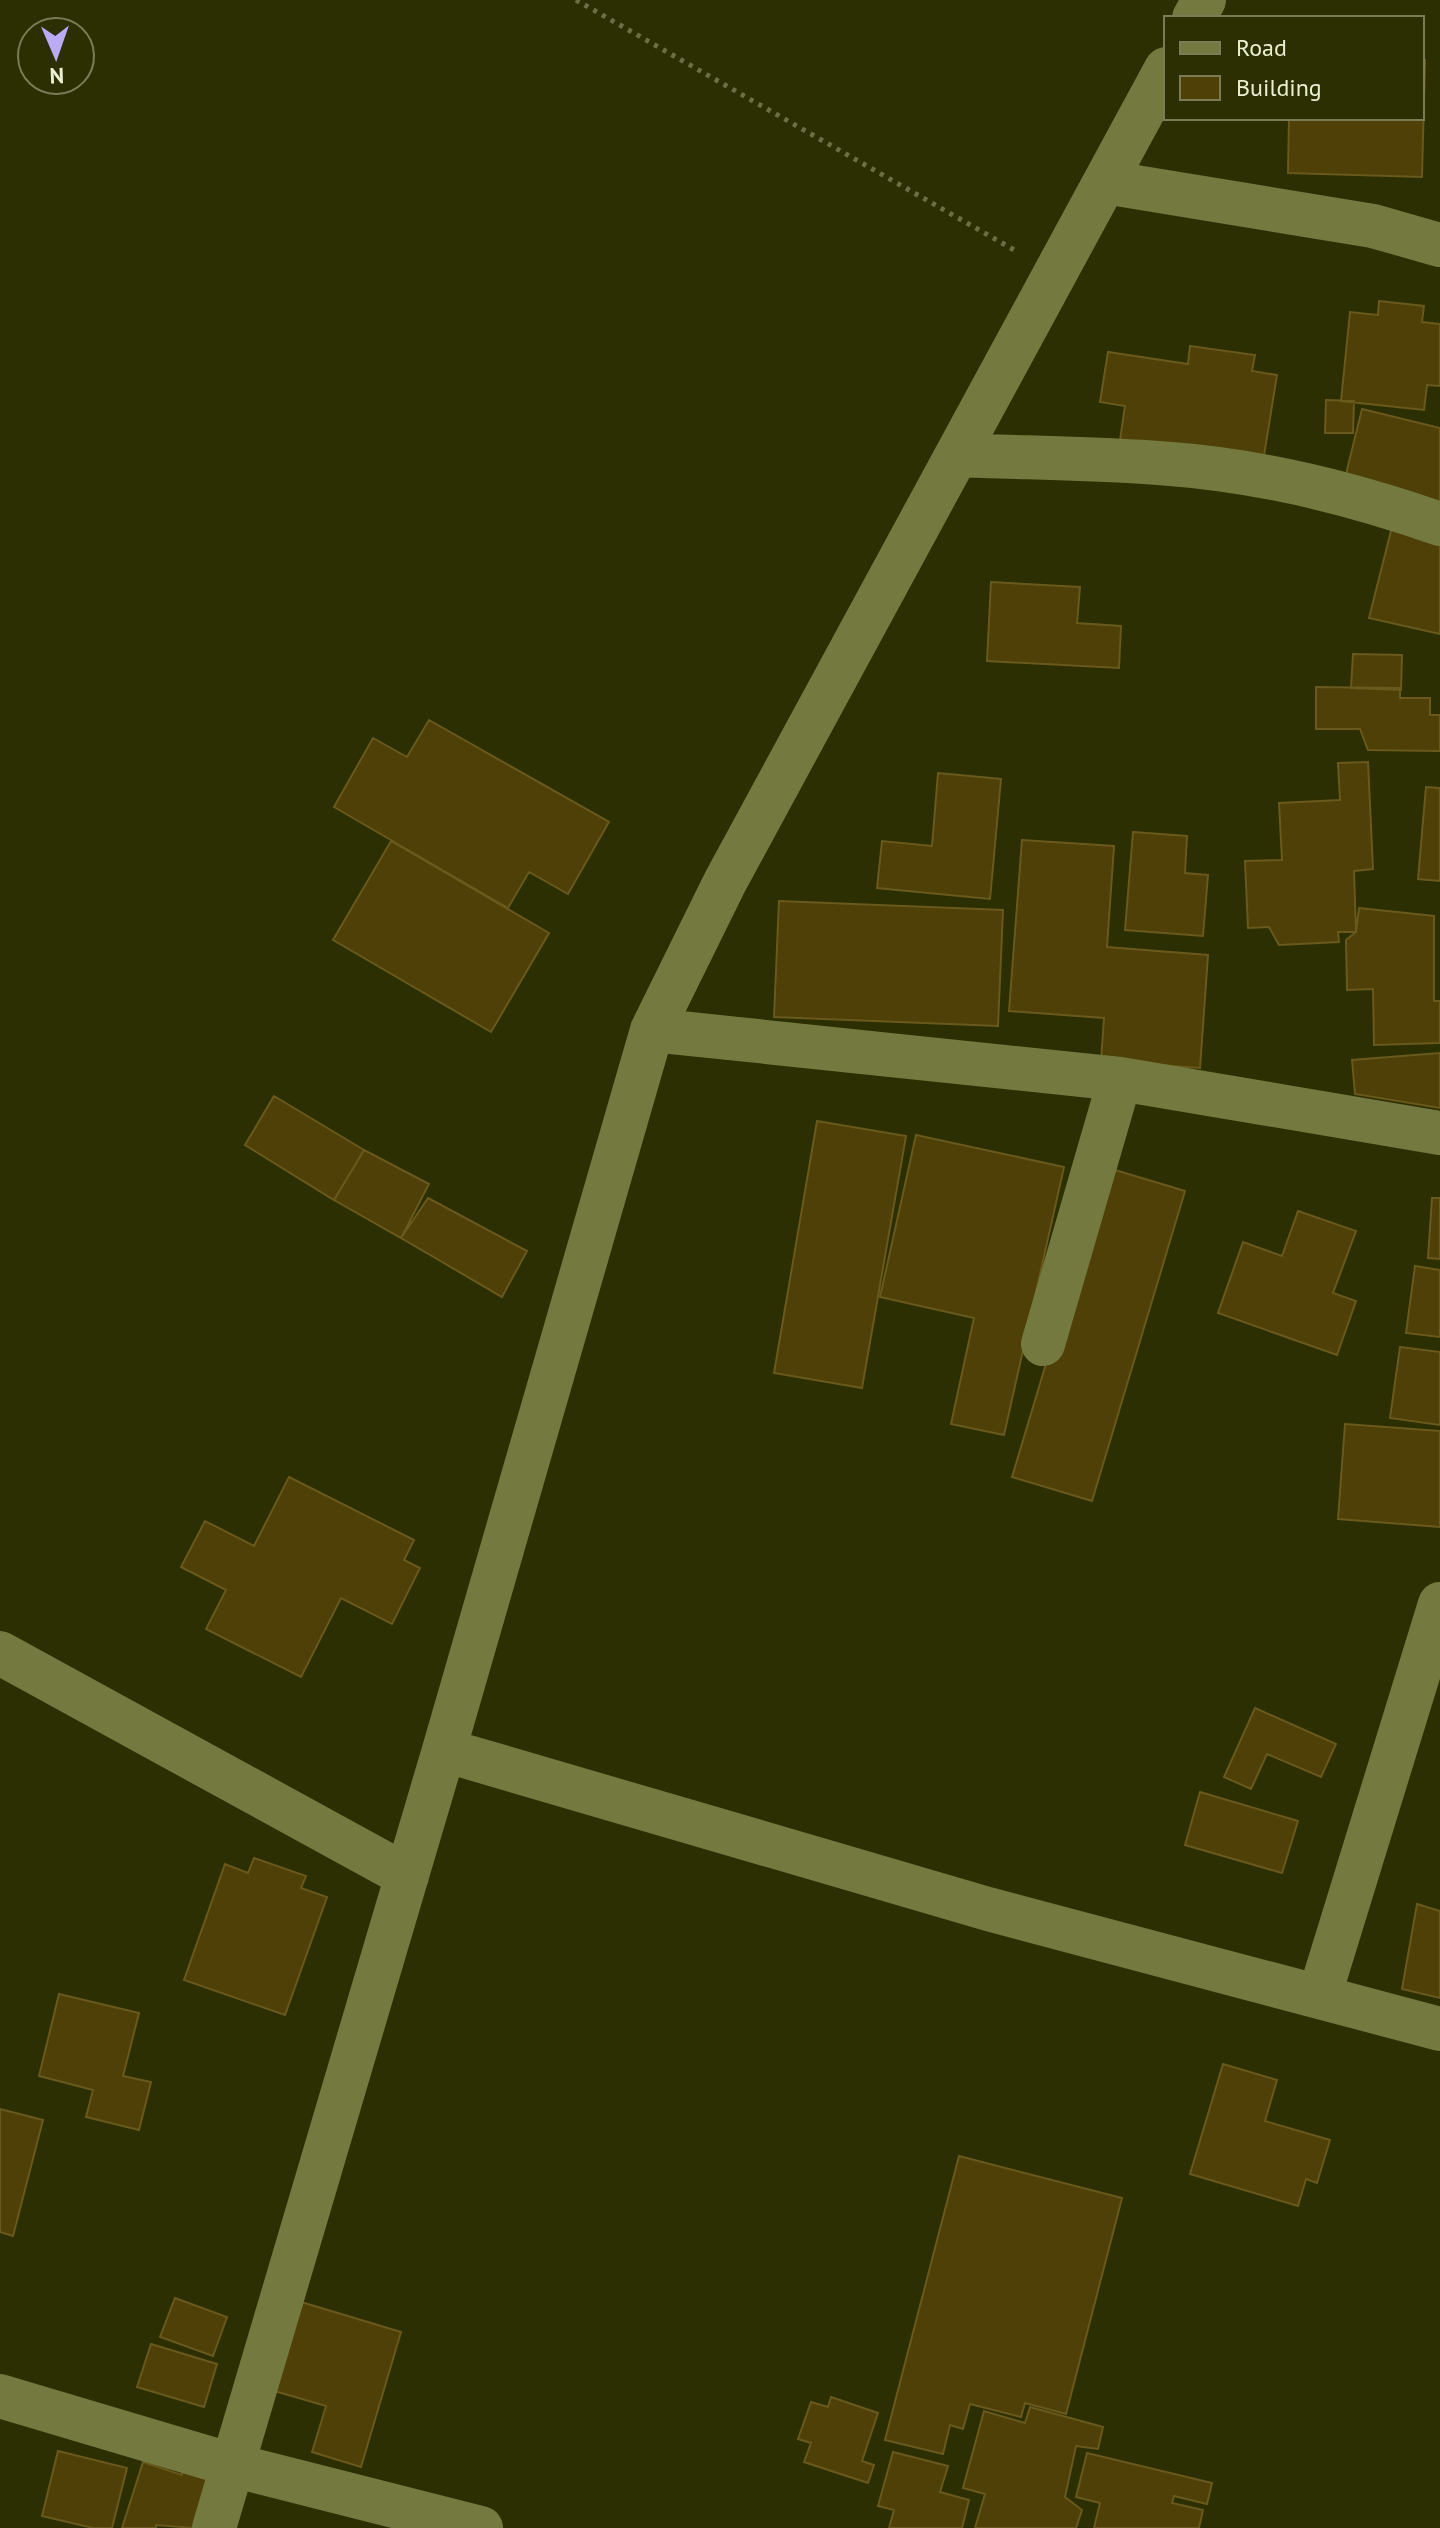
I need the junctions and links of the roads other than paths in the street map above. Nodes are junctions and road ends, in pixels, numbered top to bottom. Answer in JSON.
{"nodes":[{"id":1,"x":1164,"y":73,"type":"edge"},
{"id":2,"x":1105,"y":182,"type":"junction"},
{"id":3,"x":1440,"y":245,"type":"edge"},
{"id":4,"x":957,"y":455,"type":"junction"},
{"id":5,"x":1440,"y":524,"type":"edge"},
{"id":6,"x":652,"y":1030,"type":"junction"},
{"id":7,"x":1120,"y":1079,"type":"junction"},
{"id":8,"x":1440,"y":1133,"type":"edge"},
{"id":9,"x":1043,"y":1344,"type":"dead end"},
{"id":10,"x":1440,"y":1604,"type":"edge"},
{"id":11,"x":0,"y":1653,"type":"edge"},
{"id":12,"x":475,"y":1759,"type":"junction"},
{"id":13,"x":407,"y":1876,"type":"junction"},
{"id":14,"x":1319,"y":1997,"type":"junction"},
{"id":15,"x":1440,"y":2029,"type":"edge"},
{"id":16,"x":0,"y":2396,"type":"edge"},
{"id":17,"x":232,"y":2465,"type":"junction"},
{"id":18,"x":214,"y":2528,"type":"edge"},
{"id":19,"x":481,"y":2528,"type":"edge"}],
"edges":[{"from":1,"to":2,"type":"street"},
{"from":2,"to":3,"type":"street"},
{"from":2,"to":4,"type":"street"},
{"from":4,"to":5,"type":"street"},
{"from":4,"to":6,"type":"street"},
{"from":6,"to":7,"type":"street"},
{"from":6,"to":12,"type":"street"},
{"from":7,"to":8,"type":"street"},
{"from":7,"to":9,"type":"street"},
{"from":10,"to":14,"type":"street"},
{"from":11,"to":13,"type":"street"},
{"from":12,"to":13,"type":"street"},
{"from":12,"to":14,"type":"street"},
{"from":13,"to":17,"type":"street"},
{"from":14,"to":15,"type":"street"},
{"from":16,"to":17,"type":"street"},
{"from":17,"to":18,"type":"street"},
{"from":17,"to":19,"type":"street"}]}
